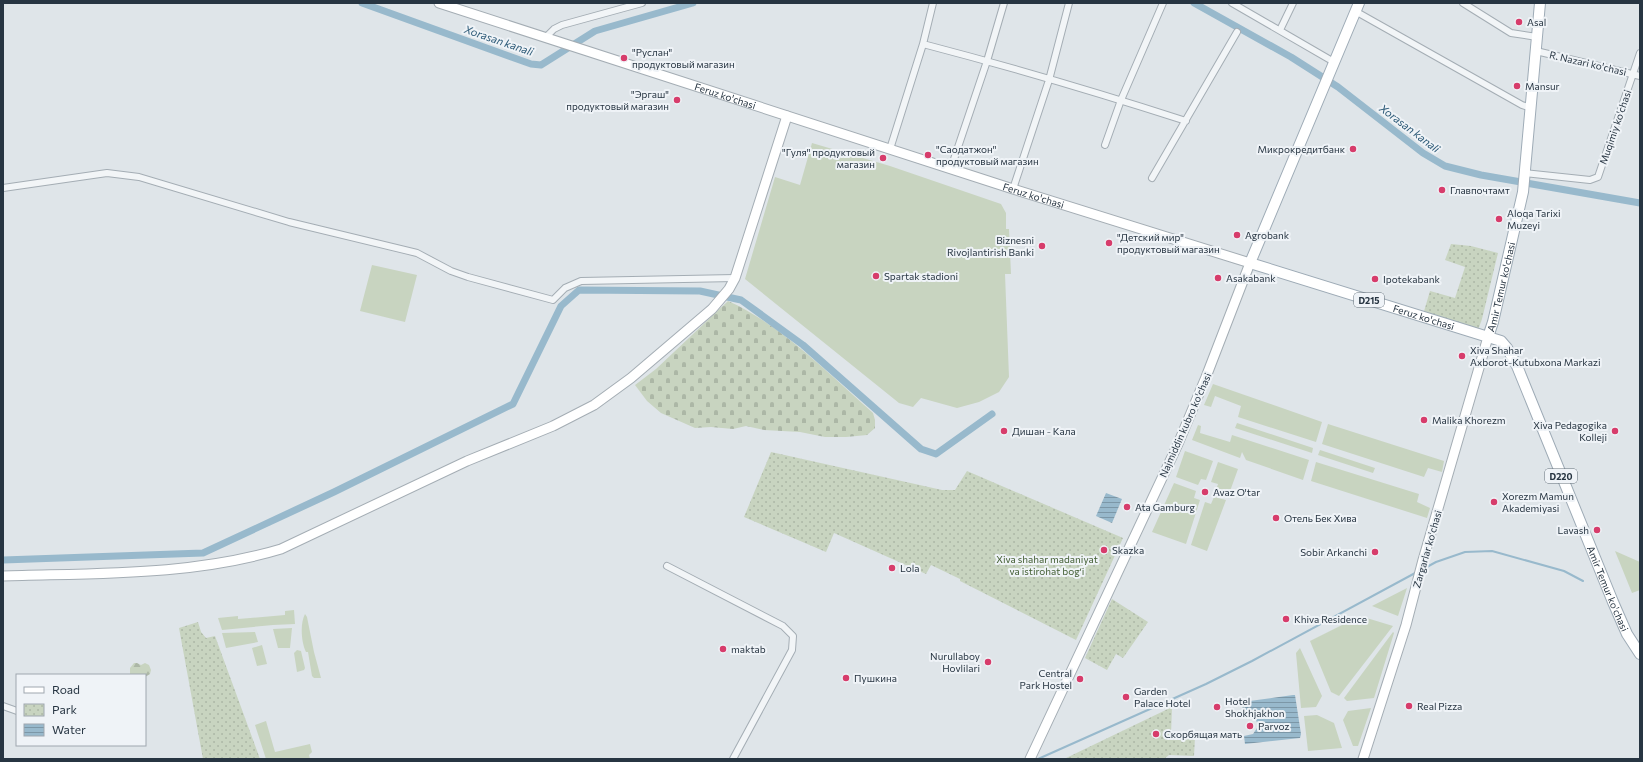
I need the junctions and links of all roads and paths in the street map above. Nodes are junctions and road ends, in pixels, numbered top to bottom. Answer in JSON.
{"nodes":[{"id":1,"x":439,"y":3,"type":"edge"},
{"id":2,"x":642,"y":3,"type":"edge"},
{"id":3,"x":933,"y":3,"type":"edge"},
{"id":4,"x":1004,"y":3,"type":"edge"},
{"id":5,"x":1068,"y":3,"type":"edge"},
{"id":6,"x":1163,"y":3,"type":"edge"},
{"id":7,"x":1232,"y":3,"type":"edge"},
{"id":8,"x":1293,"y":3,"type":"edge"},
{"id":9,"x":1463,"y":3,"type":"edge"},
{"id":10,"x":1540,"y":3,"type":"edge"},
{"id":11,"x":1357,"y":7,"type":"edge"},
{"id":12,"x":1280,"y":30,"type":"junction"},
{"id":13,"x":1237,"y":32,"type":"dead end"},
{"id":14,"x":1537,"y":37,"type":"junction"},
{"id":15,"x":546,"y":38,"type":"junction"},
{"id":16,"x":923,"y":44,"type":"junction"},
{"id":17,"x":1536,"y":51,"type":"junction"},
{"id":18,"x":1640,"y":53,"type":"edge"},
{"id":19,"x":987,"y":61,"type":"junction"},
{"id":20,"x":1334,"y":62,"type":"junction"},
{"id":21,"x":1633,"y":74,"type":"junction"},
{"id":22,"x":1640,"y":76,"type":"edge"},
{"id":23,"x":1049,"y":80,"type":"junction"},
{"id":24,"x":1122,"y":100,"type":"junction"},
{"id":25,"x":1531,"y":108,"type":"junction"},
{"id":26,"x":787,"y":116,"type":"junction"},
{"id":27,"x":1186,"y":121,"type":"junction"},
{"id":28,"x":1105,"y":145,"type":"dead end"},
{"id":29,"x":890,"y":149,"type":"junction"},
{"id":30,"x":951,"y":168,"type":"junction"},
{"id":31,"x":1524,"y":173,"type":"junction"},
{"id":32,"x":1152,"y":178,"type":"dead end"},
{"id":33,"x":3,"y":188,"type":"edge"},
{"id":34,"x":1013,"y":189,"type":"junction"},
{"id":35,"x":1250,"y":263,"type":"junction"},
{"id":36,"x":735,"y":278,"type":"junction"},
{"id":37,"x":1488,"y":337,"type":"junction"},
{"id":38,"x":667,"y":566,"type":"dead end"},
{"id":39,"x":3,"y":576,"type":"edge"},
{"id":40,"x":1640,"y":654,"type":"edge"},
{"id":41,"x":3,"y":706,"type":"edge"},
{"id":42,"x":16,"y":711,"type":"edge"},
{"id":43,"x":1030,"y":758,"type":"edge"},
{"id":44,"x":733,"y":759,"type":"edge"},
{"id":45,"x":1363,"y":759,"type":"edge"}],
"edges":[{"from":1,"to":15,"type":"main road","name":"Feruz ko'chasi"},
{"from":2,"to":15,"type":"street"},
{"from":3,"to":16,"type":"street"},
{"from":4,"to":19,"type":"street"},
{"from":5,"to":23,"type":"street"},
{"from":6,"to":24,"type":"street"},
{"from":7,"to":12,"type":"street"},
{"from":8,"to":12,"type":"street"},
{"from":9,"to":14,"type":"street"},
{"from":10,"to":14,"type":"main road"},
{"from":11,"to":20,"type":"main road"},
{"from":11,"to":25,"type":"street"},
{"from":12,"to":20,"type":"street"},
{"from":13,"to":27,"type":"street"},
{"from":14,"to":17,"type":"main road"},
{"from":15,"to":26,"type":"main road","name":"Feruz ko'chasi"},
{"from":16,"to":19,"type":"street"},
{"from":16,"to":29,"type":"street"},
{"from":17,"to":21,"type":"street","name":"R. Nazari ko'chasi"},
{"from":17,"to":25,"type":"main road"},
{"from":18,"to":21,"type":"street","name":"Muqimiy ko'chasi"},
{"from":19,"to":23,"type":"street"},
{"from":19,"to":30,"type":"street"},
{"from":20,"to":35,"type":"main road","name":"Najmiddin kubro ko'chasi"},
{"from":21,"to":22,"type":"street","name":"R. Nazari ko'chasi"},
{"from":21,"to":31,"type":"street","name":"Muqimiy ko'chasi"},
{"from":23,"to":24,"type":"street"},
{"from":23,"to":34,"type":"street"},
{"from":24,"to":27,"type":"street"},
{"from":24,"to":28,"type":"street"},
{"from":25,"to":31,"type":"main road"},
{"from":26,"to":29,"type":"main road","name":"Feruz ko'chasi"},
{"from":26,"to":36,"type":"main road"},
{"from":27,"to":32,"type":"street"},
{"from":29,"to":30,"type":"main road","name":"Feruz ko'chasi"},
{"from":30,"to":34,"type":"main road","name":"Feruz ko'chasi"},
{"from":31,"to":37,"type":"main road","name":"Amir Temur ko'chasi"},
{"from":33,"to":36,"type":"street"},
{"from":34,"to":35,"type":"main road","name":"Feruz ko'chasi"},
{"from":35,"to":37,"type":"main road","name":"Feruz ko'chasi","number":"D215"},
{"from":35,"to":43,"type":"main road","name":"Najmiddin kubro ko'chasi"},
{"from":36,"to":39,"type":"main road"},
{"from":37,"to":40,"type":"main road","name":"Amir Temur ko'chasi","number":"D220"},
{"from":37,"to":45,"type":"main road","name":"Zargarlar ko'chasi"},
{"from":38,"to":44,"type":"street"},
{"from":41,"to":42,"type":"street"}]}
